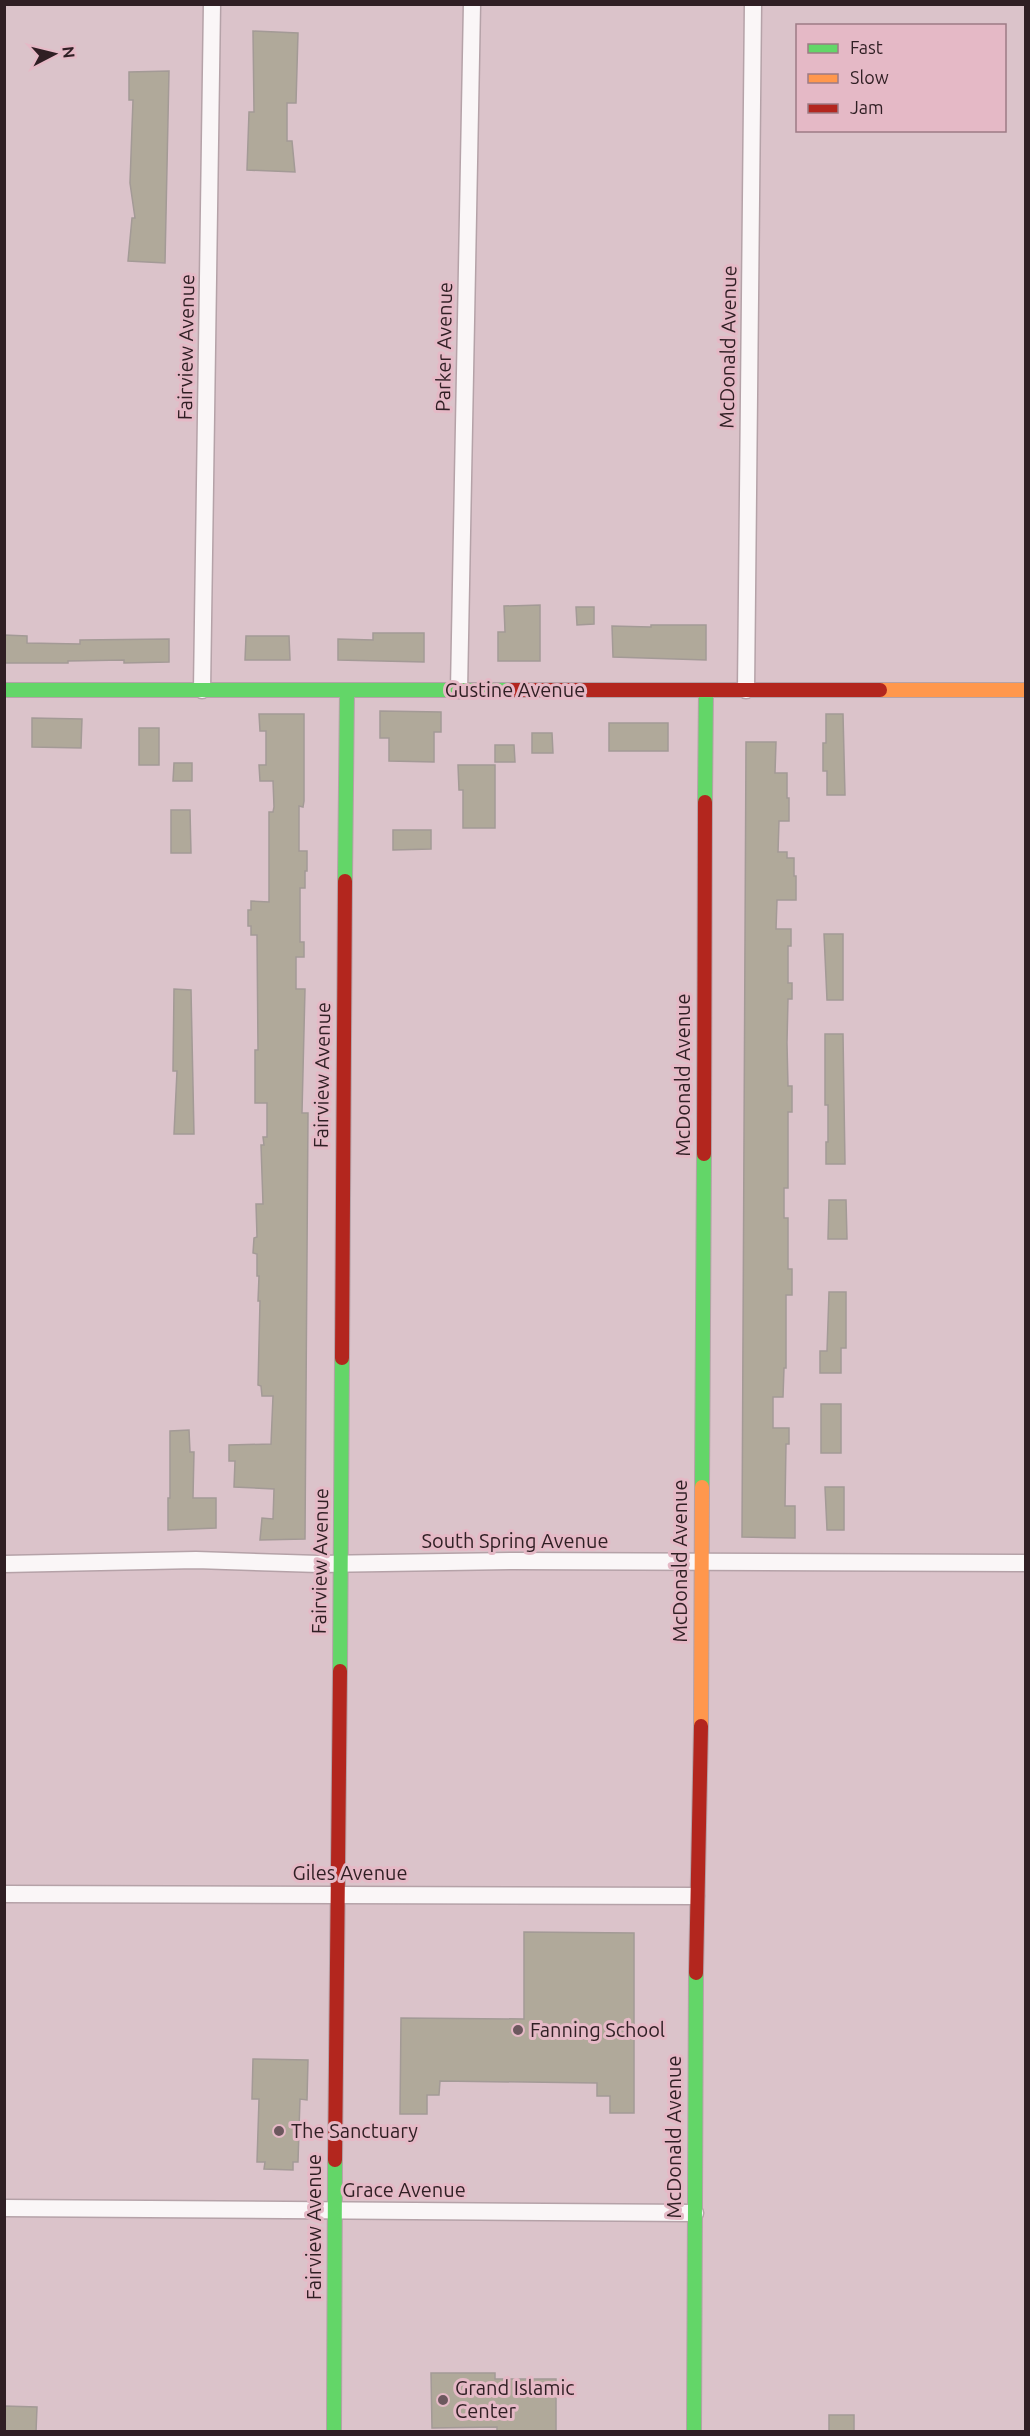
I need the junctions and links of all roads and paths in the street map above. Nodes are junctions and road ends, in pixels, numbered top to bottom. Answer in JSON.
{"nodes":[{"id":1,"x":213,"y":4,"type":"edge"},
{"id":2,"x":472,"y":4,"type":"edge"},
{"id":3,"x":753,"y":4,"type":"edge"},
{"id":4,"x":4,"y":690,"type":"edge"},
{"id":5,"x":202,"y":690,"type":"junction"},
{"id":6,"x":347,"y":690,"type":"junction"},
{"id":7,"x":459,"y":690,"type":"junction"},
{"id":8,"x":706,"y":690,"type":"junction"},
{"id":9,"x":746,"y":690,"type":"junction"},
{"id":10,"x":1026,"y":690,"type":"edge"},
{"id":11,"x":701,"y":1562,"type":"junction"},
{"id":12,"x":1026,"y":1563,"type":"edge"},
{"id":13,"x":4,"y":1564,"type":"edge"},
{"id":14,"x":341,"y":1564,"type":"junction"},
{"id":15,"x":338,"y":1893,"type":"junction"},
{"id":16,"x":4,"y":1894,"type":"edge"},
{"id":17,"x":696,"y":1896,"type":"junction"},
{"id":18,"x":4,"y":2208,"type":"edge"},
{"id":19,"x":335,"y":2210,"type":"junction"},
{"id":20,"x":695,"y":2213,"type":"junction"},
{"id":21,"x":334,"y":2432,"type":"edge"},
{"id":22,"x":694,"y":2432,"type":"edge"}],
"edges":[{"from":1,"to":5,"type":"street","name":"Fairview Avenue"},
{"from":2,"to":7,"type":"street","name":"Parker Avenue"},
{"from":3,"to":9,"type":"street","name":"McDonald Avenue"},
{"from":4,"to":5,"type":"street","name":"Gustine Avenue"},
{"from":5,"to":6,"type":"street","name":"Gustine Avenue"},
{"from":6,"to":7,"type":"street","name":"Gustine Avenue"},
{"from":6,"to":14,"type":"street","name":"Fairview Avenue"},
{"from":7,"to":8,"type":"street","name":"Gustine Avenue"},
{"from":8,"to":9,"type":"street","name":"Gustine Avenue"},
{"from":8,"to":11,"type":"street","name":"McDonald Avenue"},
{"from":9,"to":10,"type":"street","name":"Gustine Avenue"},
{"from":11,"to":12,"type":"street","name":"South Spring Avenue"},
{"from":11,"to":14,"type":"street","name":"South Spring Avenue"},
{"from":11,"to":17,"type":"street","name":"McDonald Avenue"},
{"from":13,"to":14,"type":"street","name":"South Spring Avenue"},
{"from":14,"to":15,"type":"street","name":"Fairview Avenue"},
{"from":15,"to":16,"type":"street","name":"Giles Avenue"},
{"from":15,"to":17,"type":"street","name":"Giles Avenue"},
{"from":15,"to":19,"type":"street","name":"Fairview Avenue"},
{"from":17,"to":20,"type":"street","name":"McDonald Avenue"},
{"from":18,"to":19,"type":"street","name":"Grace Avenue"},
{"from":19,"to":20,"type":"street","name":"Grace Avenue"},
{"from":19,"to":21,"type":"street","name":"Fairview Avenue"},
{"from":20,"to":22,"type":"street","name":"McDonald Avenue"}]}
